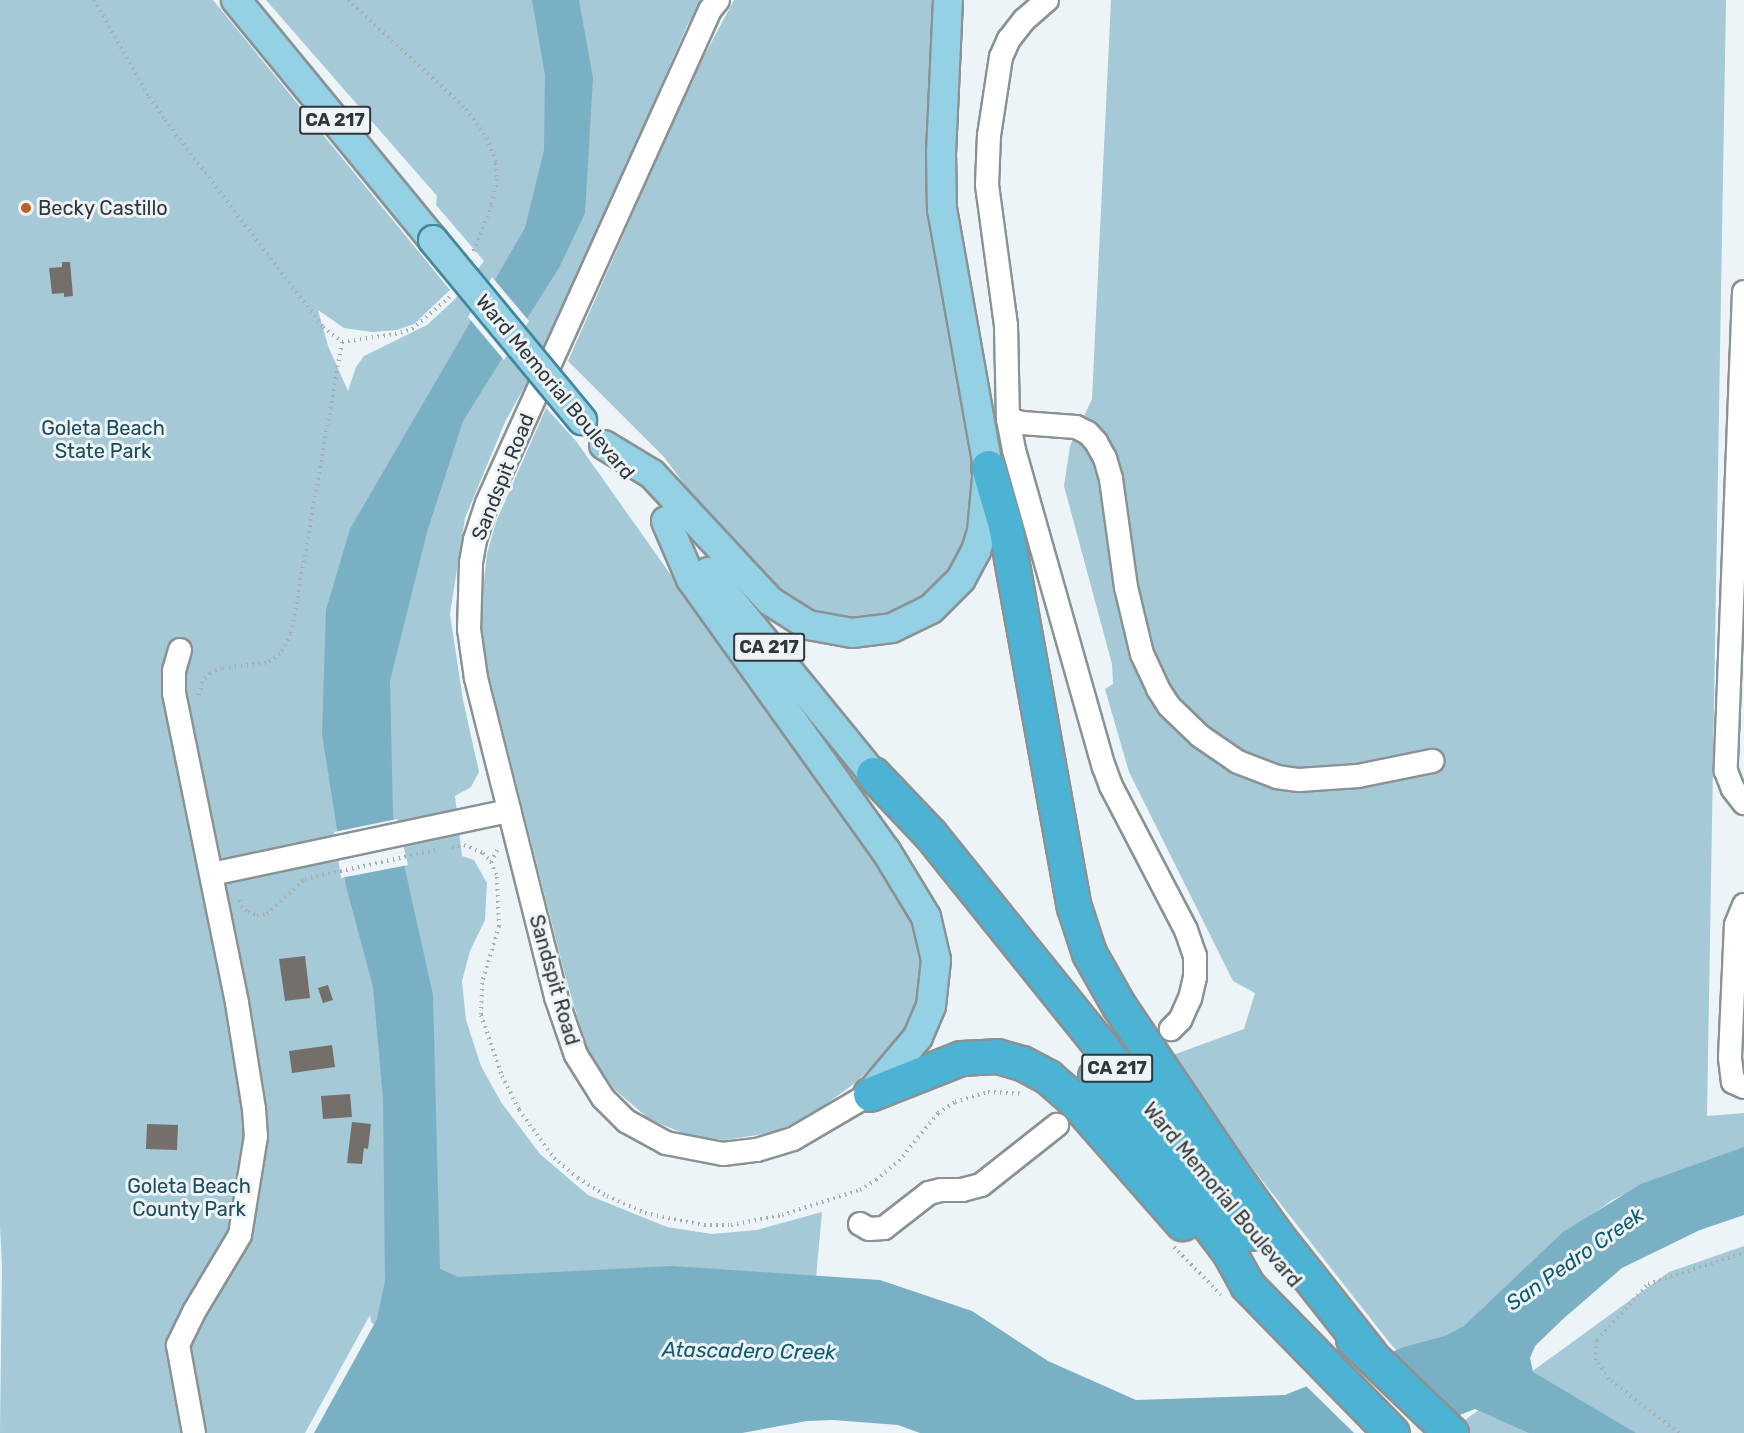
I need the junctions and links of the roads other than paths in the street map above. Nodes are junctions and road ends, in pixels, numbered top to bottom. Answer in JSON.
{"nodes":[{"id":1,"x":236,"y":0,"type":"edge"},
{"id":2,"x":718,"y":0,"type":"edge"},
{"id":3,"x":948,"y":0,"type":"edge"},
{"id":4,"x":1047,"y":0,"type":"edge"},
{"id":5,"x":1744,"y":292,"type":"edge"},
{"id":6,"x":1744,"y":319,"type":"edge"},
{"id":7,"x":1008,"y":418,"type":"junction"},
{"id":8,"x":604,"y":445,"type":"junction"},
{"id":9,"x":988,"y":467,"type":"junction"},
{"id":10,"x":666,"y":521,"type":"junction"},
{"id":11,"x":180,"y":651,"type":"dead end"},
{"id":12,"x":1432,"y":761,"type":"dead end"},
{"id":13,"x":873,"y":774,"type":"junction"},
{"id":14,"x":1744,"y":803,"type":"edge"},
{"id":15,"x":509,"y":811,"type":"junction"},
{"id":16,"x":212,"y":874,"type":"junction"},
{"id":17,"x":1744,"y":905,"type":"edge"},
{"id":18,"x":1171,"y":1029,"type":"dead end"},
{"id":19,"x":1744,"y":1087,"type":"edge"},
{"id":20,"x":870,"y":1094,"type":"junction"},
{"id":21,"x":1057,"y":1125,"type":"dead end"},
{"id":22,"x":860,"y":1224,"type":"dead end"},
{"id":23,"x":1247,"y":1285,"type":"junction"},
{"id":24,"x":1370,"y":1354,"type":"junction"},
{"id":25,"x":194,"y":1433,"type":"edge"},
{"id":26,"x":1392,"y":1433,"type":"edge"},
{"id":27,"x":1451,"y":1433,"type":"edge"}],
"edges":[{"from":1,"to":8,"type":"main road","name":"Ward Memorial Boulevard","number":"CA 217","bridge":true},
{"from":2,"to":15,"type":"street","name":"Sandspit Road"},
{"from":3,"to":9,"type":"main road"},
{"from":4,"to":7,"type":"street"},
{"from":5,"to":6,"type":"street"},
{"from":6,"to":14,"type":"street"},
{"from":7,"to":12,"type":"street"},
{"from":7,"to":18,"type":"street"},
{"from":8,"to":9,"type":"main road"},
{"from":8,"to":10,"type":"main road","name":"Ward Memorial Boulevard","number":"CA 217"},
{"from":9,"to":24,"type":"highway"},
{"from":10,"to":13,"type":"main road","name":"Ward Memorial Boulevard","number":"CA 217"},
{"from":10,"to":20,"type":"main road"},
{"from":11,"to":16,"type":"street"},
{"from":13,"to":23,"type":"highway","name":"Ward Memorial Boulevard","number":"CA 217"},
{"from":13,"to":24,"type":"highway","name":"Ward Memorial Boulevard","number":"CA 217"},
{"from":15,"to":16,"type":"street"},
{"from":15,"to":20,"type":"street","name":"Sandspit Road"},
{"from":16,"to":25,"type":"street"},
{"from":17,"to":19,"type":"street"},
{"from":20,"to":23,"type":"highway"},
{"from":21,"to":22,"type":"street"},
{"from":23,"to":26,"type":"highway","name":"Ward Memorial Boulevard","number":"CA 217"},
{"from":24,"to":27,"type":"highway","name":"Ward Memorial Boulevard","number":"CA 217"}]}
